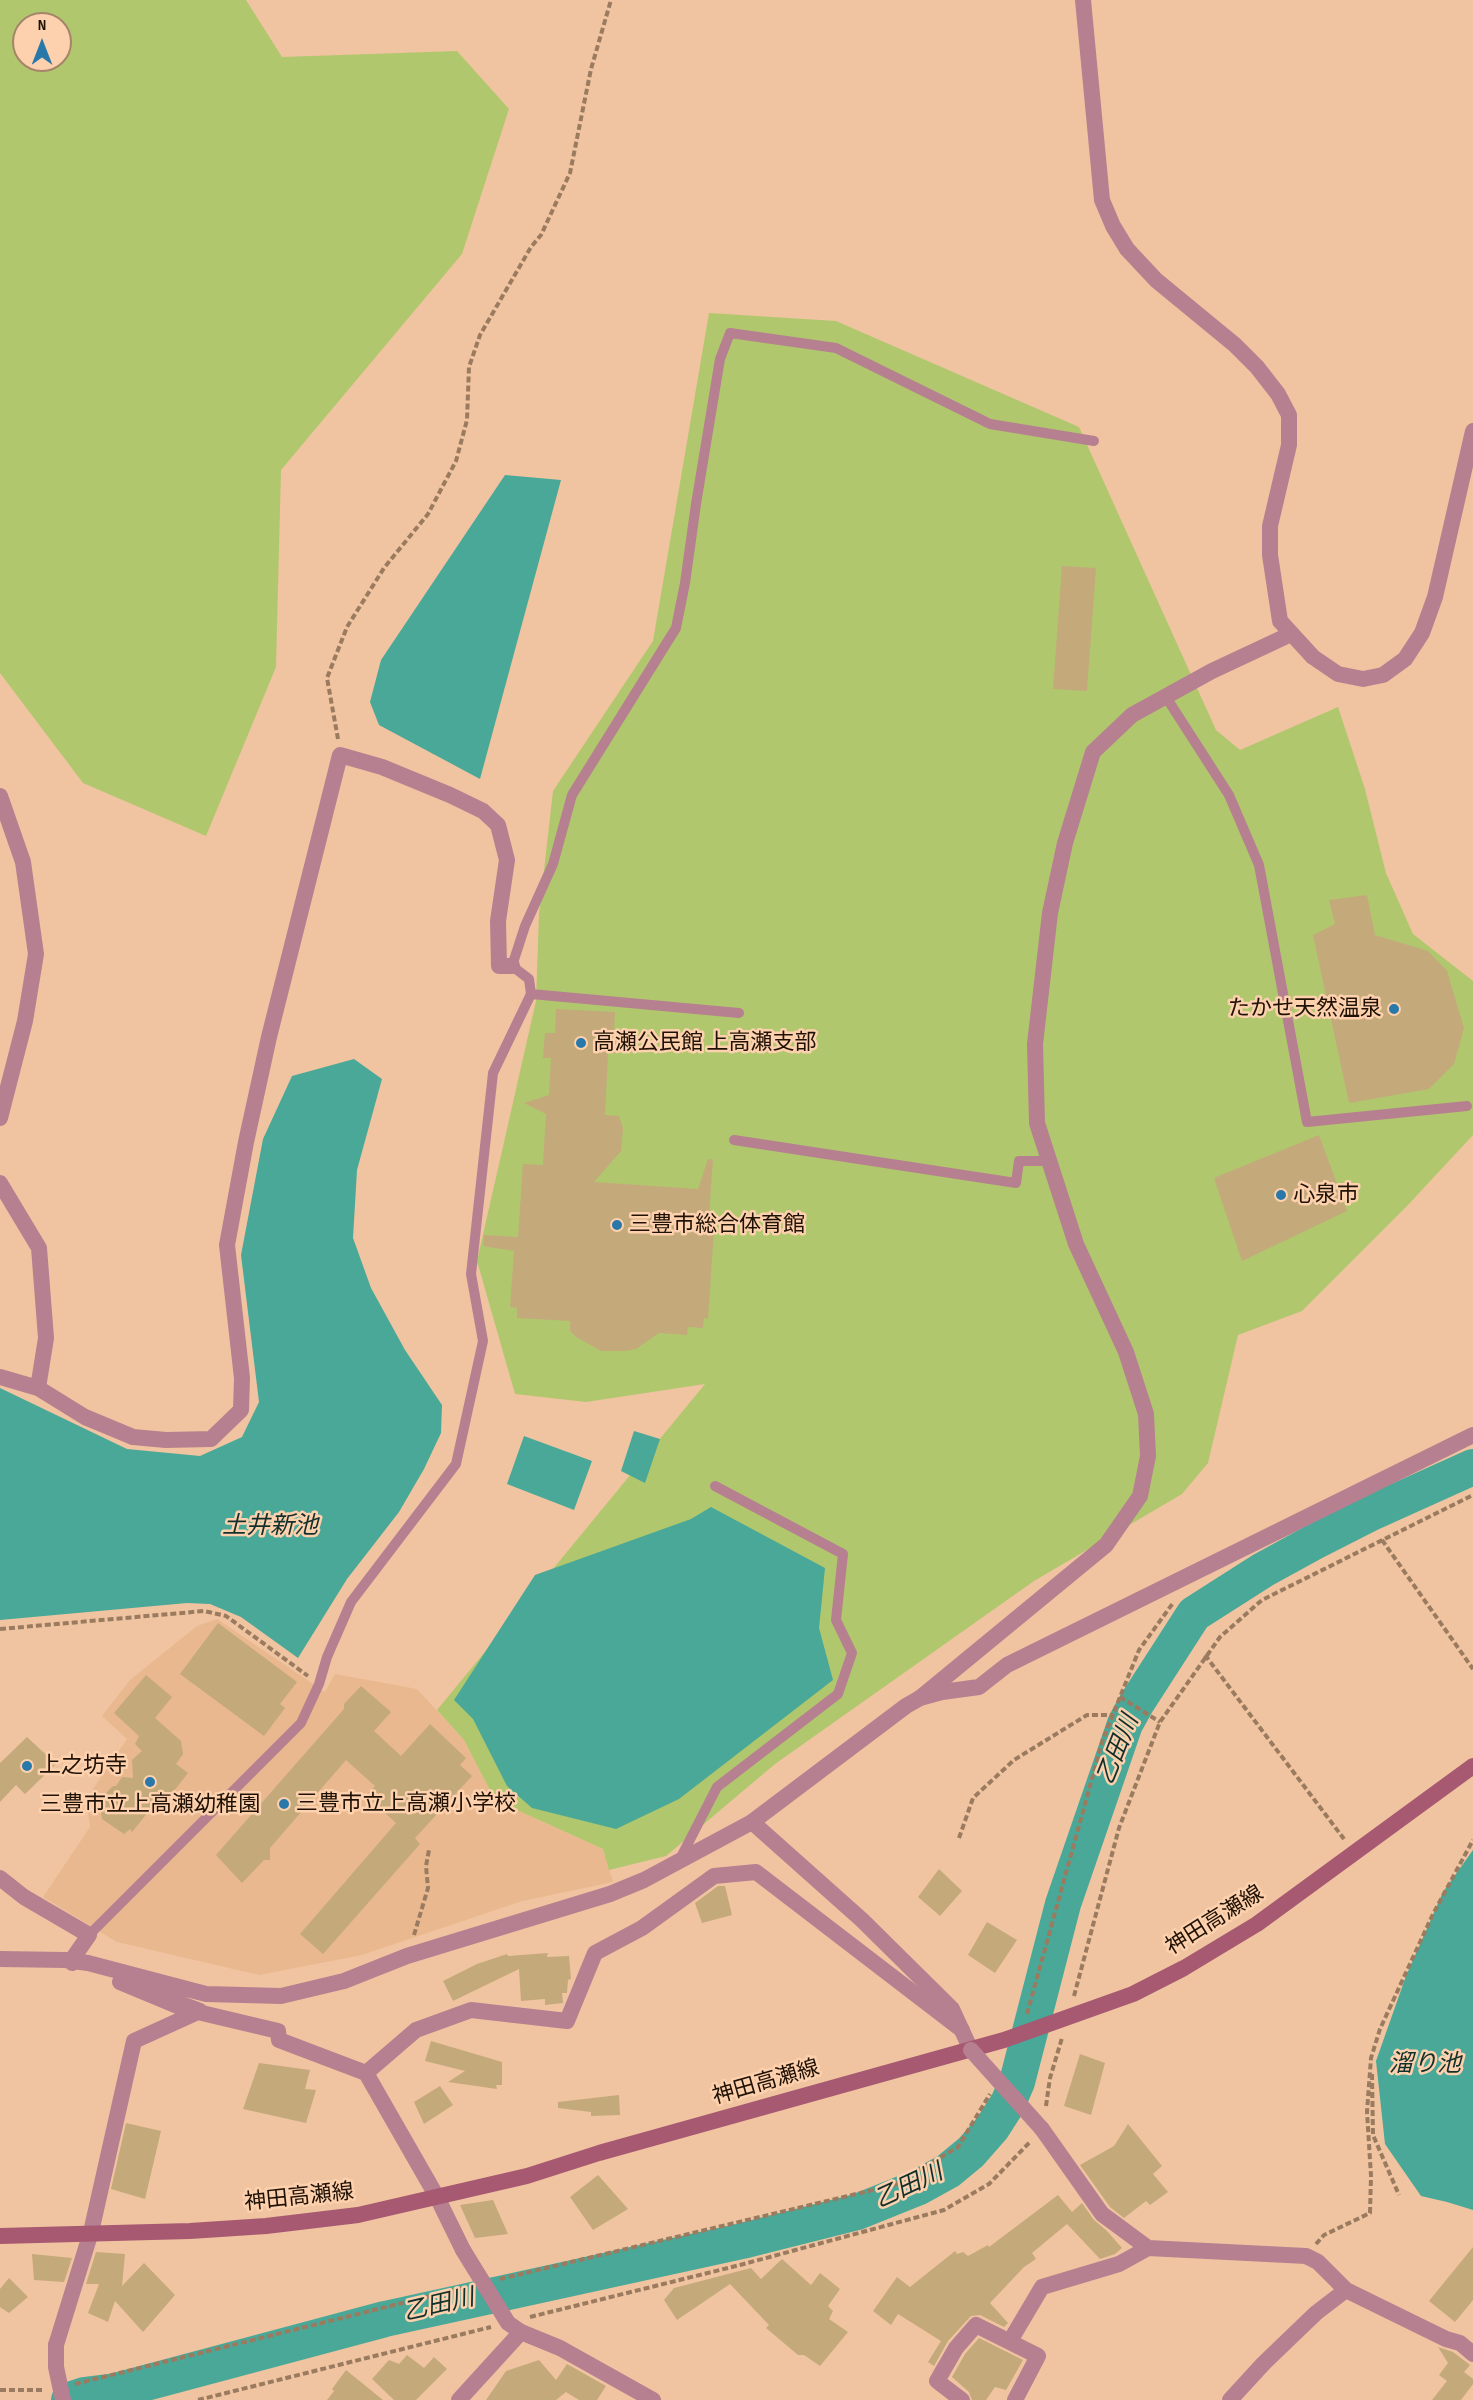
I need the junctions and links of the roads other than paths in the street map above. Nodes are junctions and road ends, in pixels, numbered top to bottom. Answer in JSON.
{"nodes":[{"id":1,"x":1083,"y":0,"type":"edge"},
{"id":2,"x":1473,"y":431,"type":"edge"},
{"id":3,"x":1094,"y":441,"type":"dead end"},
{"id":4,"x":1291,"y":634,"type":"junction"},
{"id":5,"x":1166,"y":697,"type":"junction"},
{"id":6,"x":0,"y":796,"type":"edge"},
{"id":7,"x":512,"y":966,"type":"junction"},
{"id":8,"x":531,"y":994,"type":"junction"},
{"id":9,"x":739,"y":1013,"type":"dead end"},
{"id":10,"x":1467,"y":1106,"type":"dead end"},
{"id":11,"x":0,"y":1118,"type":"edge"},
{"id":12,"x":734,"y":1140,"type":"dead end"},
{"id":13,"x":1050,"y":1161,"type":"junction"},
{"id":14,"x":0,"y":1183,"type":"edge"},
{"id":15,"x":0,"y":1377,"type":"edge"},
{"id":16,"x":38,"y":1388,"type":"junction"},
{"id":17,"x":1473,"y":1435,"type":"edge"},
{"id":18,"x":715,"y":1486,"type":"dead end"},
{"id":19,"x":920,"y":1698,"type":"junction"},
{"id":20,"x":1473,"y":1766,"type":"edge"},
{"id":21,"x":752,"y":1822,"type":"junction"},
{"id":22,"x":679,"y":1861,"type":"junction"},
{"id":23,"x":0,"y":1878,"type":"edge"},
{"id":24,"x":89,"y":1935,"type":"junction"},
{"id":25,"x":0,"y":1959,"type":"edge"},
{"id":26,"x":72,"y":1962,"type":"junction"},
{"id":27,"x":200,"y":2011,"type":"junction"},
{"id":28,"x":962,"y":2030,"type":"junction"},
{"id":29,"x":971,"y":2050,"type":"junction"},
{"id":30,"x":366,"y":2073,"type":"junction"},
{"id":31,"x":437,"y":2198,"type":"junction"},
{"id":32,"x":91,"y":2232,"type":"junction"},
{"id":33,"x":0,"y":2236,"type":"edge"},
{"id":34,"x":1148,"y":2248,"type":"junction"},
{"id":35,"x":1346,"y":2290,"type":"junction"},
{"id":36,"x":514,"y":2327,"type":"junction"},
{"id":37,"x":1010,"y":2341,"type":"junction"},
{"id":38,"x":1473,"y":2354,"type":"edge"},
{"id":39,"x":63,"y":2400,"type":"edge"},
{"id":40,"x":459,"y":2400,"type":"edge"},
{"id":41,"x":653,"y":2400,"type":"edge"},
{"id":42,"x":962,"y":2400,"type":"edge"},
{"id":43,"x":1015,"y":2400,"type":"edge"},
{"id":44,"x":1230,"y":2400,"type":"edge"}],
"edges":[{"from":1,"to":4,"type":"street"},
{"from":2,"to":4,"type":"street"},
{"from":3,"to":7,"type":"lane"},
{"from":4,"to":5,"type":"street"},
{"from":5,"to":10,"type":"lane"},
{"from":5,"to":13,"type":"street"},
{"from":6,"to":11,"type":"street"},
{"from":7,"to":8,"type":"lane"},
{"from":7,"to":16,"type":"street"},
{"from":8,"to":9,"type":"lane"},
{"from":8,"to":24,"type":"lane"},
{"from":12,"to":13,"type":"lane"},
{"from":13,"to":19,"type":"street"},
{"from":14,"to":16,"type":"street"},
{"from":15,"to":16,"type":"street"},
{"from":17,"to":19,"type":"street"},
{"from":18,"to":22,"type":"lane"},
{"from":19,"to":21,"type":"street"},
{"from":20,"to":29,"type":"main road","name":"神田高瀬線"},
{"from":21,"to":22,"type":"street"},
{"from":21,"to":28,"type":"street"},
{"from":22,"to":26,"type":"street"},
{"from":23,"to":24,"type":"street"},
{"from":24,"to":26,"type":"street"},
{"from":25,"to":26,"type":"street"},
{"from":26,"to":27,"type":"street"},
{"from":27,"to":30,"type":"street"},
{"from":27,"to":32,"type":"street"},
{"from":28,"to":29,"type":"street"},
{"from":28,"to":30,"type":"street"},
{"from":29,"to":31,"type":"main road","name":"神田高瀬線"},
{"from":29,"to":34,"type":"street","bridge":true},
{"from":30,"to":31,"type":"street"},
{"from":31,"to":32,"type":"main road","name":"神田高瀬線"},
{"from":31,"to":36,"type":"street","bridge":true},
{"from":32,"to":33,"type":"main road","name":"神田高瀬線"},
{"from":32,"to":39,"type":"street","bridge":true},
{"from":34,"to":35,"type":"street"},
{"from":34,"to":37,"type":"street"},
{"from":35,"to":38,"type":"street"},
{"from":35,"to":44,"type":"street"},
{"from":36,"to":40,"type":"street"},
{"from":36,"to":41,"type":"street"},
{"from":37,"to":42,"type":"street"},
{"from":37,"to":43,"type":"street"}]}
